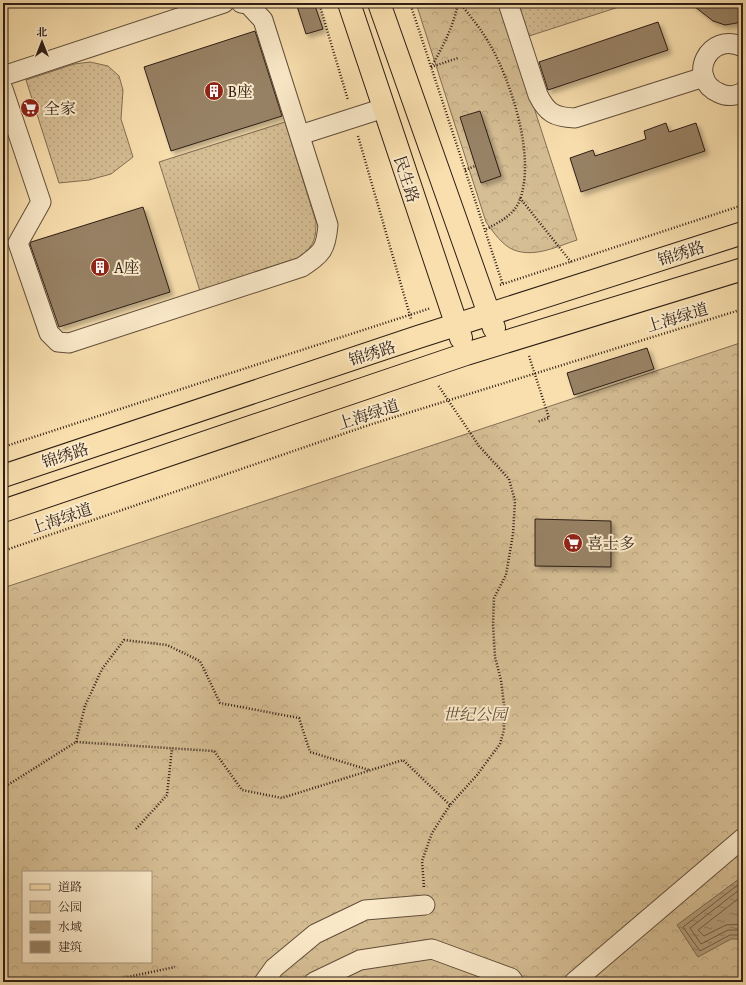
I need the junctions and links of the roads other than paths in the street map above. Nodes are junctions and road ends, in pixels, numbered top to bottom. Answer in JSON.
{"nodes":[{"id":1,"x":224,"y":3,"type":"edge"},
{"id":2,"x":241,"y":3,"type":"edge"},
{"id":3,"x":349,"y":3,"type":"edge"},
{"id":4,"x":379,"y":3,"type":"edge"},
{"id":5,"x":508,"y":3,"type":"edge"},
{"id":6,"x":743,"y":47,"type":"edge"},
{"id":7,"x":3,"y":76,"type":"edge"},
{"id":8,"x":704,"y":77,"type":"junction"},
{"id":9,"x":3,"y":89,"type":"edge"},
{"id":10,"x":743,"y":92,"type":"edge"},
{"id":11,"x":384,"y":108,"type":"junction"},
{"id":12,"x":300,"y":135,"type":"junction"},
{"id":13,"x":743,"y":233,"type":"edge"},
{"id":14,"x":743,"y":269,"type":"edge"},
{"id":15,"x":490,"y":315,"type":"junction"},
{"id":16,"x":456,"y":325,"type":"junction"},
{"id":17,"x":499,"y":344,"type":"junction"},
{"id":18,"x":466,"y":354,"type":"junction"},
{"id":19,"x":3,"y":476,"type":"edge"},
{"id":20,"x":3,"y":511,"type":"edge"},
{"id":21,"x":743,"y":838,"type":"edge"},
{"id":22,"x":425,"y":905,"type":"road end"},
{"id":23,"x":264,"y":982,"type":"edge"},
{"id":24,"x":314,"y":982,"type":"edge"},
{"id":25,"x":514,"y":982,"type":"edge"},
{"id":26,"x":574,"y":982,"type":"edge"}],
"edges":[{"from":1,"to":7,"type":"lane"},
{"from":2,"to":12,"type":"lane"},
{"from":3,"to":11,"type":"main road","name":"民生路"},
{"from":4,"to":15,"type":"main road","name":"民生路"},
{"from":5,"to":8,"type":"lane"},
{"from":6,"to":8,"type":"lane"},
{"from":8,"to":10,"type":"lane"},
{"from":9,"to":12,"type":"lane"},
{"from":11,"to":12,"type":"lane"},
{"from":11,"to":16,"type":"main road","name":"民生路"},
{"from":13,"to":15,"type":"main road","name":"锦绣路"},
{"from":14,"to":17,"type":"main road","name":"锦绣路"},
{"from":15,"to":16,"type":"main road","name":"锦绣路"},
{"from":15,"to":17,"type":"main road","name":"民生路"},
{"from":16,"to":18,"type":"main road","name":"民生路"},
{"from":16,"to":19,"type":"main road","name":"锦绣路"},
{"from":17,"to":18,"type":"main road","name":"锦绣路"},
{"from":18,"to":20,"type":"main road","name":"锦绣路"},
{"from":21,"to":26,"type":"lane"},
{"from":22,"to":23,"type":"lane"},
{"from":24,"to":25,"type":"lane"}]}
